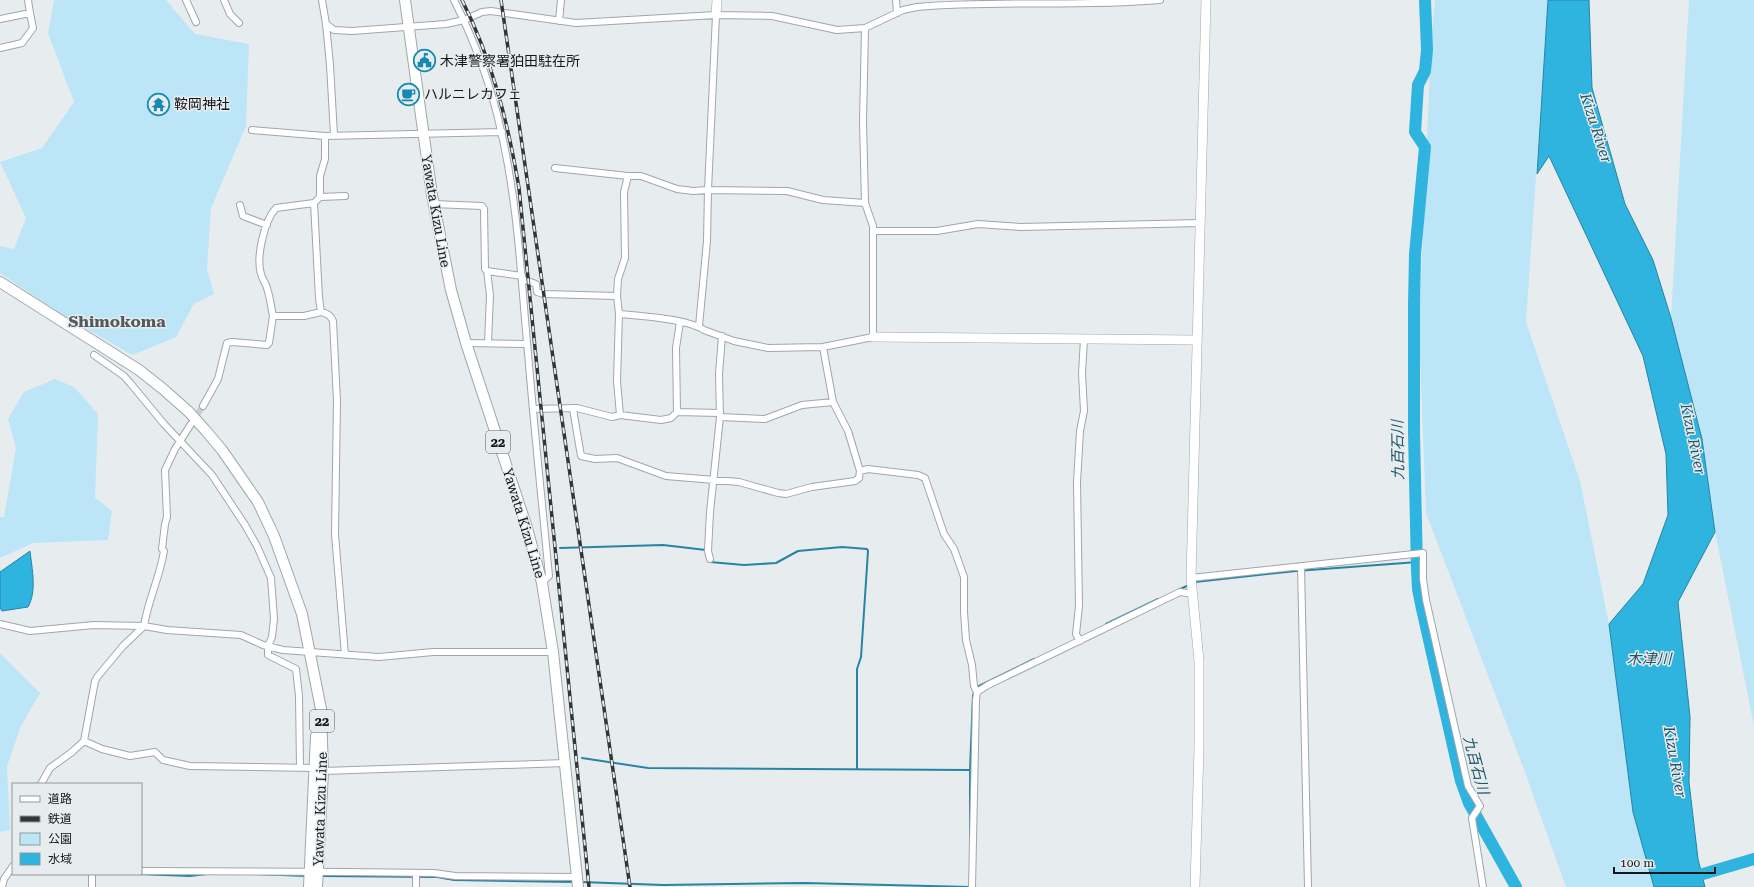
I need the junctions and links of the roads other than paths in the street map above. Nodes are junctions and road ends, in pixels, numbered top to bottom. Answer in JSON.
{"nodes":[{"id":1,"x":28,"y":0,"type":"edge"},
{"id":2,"x":186,"y":0,"type":"edge"},
{"id":3,"x":224,"y":0,"type":"edge"},
{"id":4,"x":322,"y":0,"type":"edge"},
{"id":5,"x":405,"y":0,"type":"edge"},
{"id":6,"x":454,"y":0,"type":"edge"},
{"id":7,"x":561,"y":0,"type":"edge"},
{"id":8,"x":717,"y":0,"type":"edge"},
{"id":9,"x":896,"y":0,"type":"edge"},
{"id":10,"x":1160,"y":0,"type":"edge"},
{"id":11,"x":1206,"y":0,"type":"edge"},
{"id":12,"x":30,"y":13,"type":"junction"},
{"id":13,"x":897,"y":13,"type":"junction"},
{"id":14,"x":716,"y":15,"type":"junction"},
{"id":15,"x":0,"y":19,"type":"edge"},
{"id":16,"x":464,"y":20,"type":"junction"},
{"id":17,"x":559,"y":21,"type":"junction"},
{"id":18,"x":196,"y":22,"type":"dead end"},
{"id":19,"x":239,"y":23,"type":"dead end"},
{"id":20,"x":326,"y":24,"type":"junction"},
{"id":21,"x":408,"y":27,"type":"junction"},
{"id":22,"x":865,"y":28,"type":"junction"},
{"id":23,"x":0,"y":48,"type":"edge"},
{"id":24,"x":252,"y":130,"type":"dead end"},
{"id":25,"x":502,"y":132,"type":"junction"},
{"id":26,"x":424,"y":134,"type":"junction"},
{"id":27,"x":334,"y":135,"type":"junction"},
{"id":28,"x":325,"y":136,"type":"junction"},
{"id":29,"x":555,"y":168,"type":"dead end"},
{"id":30,"x":628,"y":176,"type":"junction"},
{"id":31,"x":708,"y":190,"type":"junction"},
{"id":32,"x":344,"y":196,"type":"dead end"},
{"id":33,"x":320,"y":197,"type":"junction"},
{"id":34,"x":314,"y":203,"type":"junction"},
{"id":35,"x":864,"y":203,"type":"junction"},
{"id":36,"x":434,"y":204,"type":"junction"},
{"id":37,"x":240,"y":205,"type":"dead end"},
{"id":38,"x":1200,"y":223,"type":"junction"},
{"id":39,"x":267,"y":225,"type":"junction"},
{"id":40,"x":873,"y":231,"type":"junction"},
{"id":41,"x":487,"y":271,"type":"junction"},
{"id":42,"x":522,"y":278,"type":"junction"},
{"id":43,"x":0,"y":282,"type":"edge"},
{"id":44,"x":617,"y":296,"type":"junction"},
{"id":45,"x":321,"y":312,"type":"junction"},
{"id":46,"x":619,"y":314,"type":"junction"},
{"id":47,"x":273,"y":316,"type":"junction"},
{"id":48,"x":680,"y":322,"type":"junction"},
{"id":49,"x":699,"y":326,"type":"junction"},
{"id":50,"x":722,"y":336,"type":"junction"},
{"id":51,"x":873,"y":337,"type":"junction"},
{"id":52,"x":1084,"y":339,"type":"junction"},
{"id":53,"x":1198,"y":340,"type":"junction"},
{"id":54,"x":466,"y":343,"type":"junction"},
{"id":55,"x":488,"y":343,"type":"junction"},
{"id":56,"x":527,"y":344,"type":"junction"},
{"id":57,"x":823,"y":347,"type":"junction"},
{"id":58,"x":94,"y":354,"type":"dead end"},
{"id":59,"x":832,"y":402,"type":"junction"},
{"id":60,"x":203,"y":406,"type":"tunnel mouth"},
{"id":61,"x":533,"y":409,"type":"junction"},
{"id":62,"x":573,"y":409,"type":"junction"},
{"id":63,"x":677,"y":412,"type":"junction"},
{"id":64,"x":620,"y":415,"type":"junction"},
{"id":65,"x":719,"y":415,"type":"junction"},
{"id":66,"x":191,"y":424,"type":"tunnel mouth"},
{"id":67,"x":180,"y":441,"type":"junction"},
{"id":68,"x":860,"y":471,"type":"junction"},
{"id":69,"x":712,"y":479,"type":"junction"},
{"id":70,"x":710,"y":559,"type":"dead end"},
{"id":71,"x":1300,"y":566,"type":"junction"},
{"id":72,"x":1192,"y":578,"type":"junction"},
{"id":73,"x":542,"y":583,"type":"junction"},
{"id":74,"x":1193,"y":594,"type":"junction"},
{"id":75,"x":0,"y":624,"type":"edge"},
{"id":76,"x":144,"y":626,"type":"junction"},
{"id":77,"x":1080,"y":641,"type":"junction"},
{"id":78,"x":268,"y":646,"type":"junction"},
{"id":79,"x":309,"y":652,"type":"junction"},
{"id":80,"x":553,"y":652,"type":"junction"},
{"id":81,"x":345,"y":654,"type":"junction"},
{"id":82,"x":977,"y":692,"type":"junction"},
{"id":83,"x":84,"y":741,"type":"junction"},
{"id":84,"x":565,"y":763,"type":"junction"},
{"id":85,"x":300,"y":767,"type":"junction"},
{"id":86,"x":319,"y":769,"type":"junction"},
{"id":87,"x":42,"y":783,"type":"edge"},
{"id":88,"x":12,"y":867,"type":"edge"},
{"id":89,"x":314,"y":871,"type":"junction"},
{"id":90,"x":142,"y":872,"type":"edge"},
{"id":91,"x":416,"y":873,"type":"junction"},
{"id":92,"x":92,"y":875,"type":"edge"},
{"id":93,"x":577,"y":882,"type":"edge"},
{"id":94,"x":2,"y":887,"type":"edge"},
{"id":95,"x":92,"y":887,"type":"edge"},
{"id":96,"x":309,"y":887,"type":"edge"},
{"id":97,"x":317,"y":887,"type":"edge"},
{"id":98,"x":416,"y":887,"type":"edge"},
{"id":99,"x":972,"y":887,"type":"edge"},
{"id":100,"x":1195,"y":887,"type":"edge"},
{"id":101,"x":1308,"y":887,"type":"edge"},
{"id":102,"x":1483,"y":887,"type":"edge"}],
"edges":[{"from":1,"to":12,"type":"street"},
{"from":2,"to":18,"type":"street"},
{"from":3,"to":19,"type":"street"},
{"from":4,"to":20,"type":"street"},
{"from":5,"to":21,"type":"main road","name":"Yawata Kizu Line","number":"22"},
{"from":6,"to":16,"type":"street"},
{"from":7,"to":17,"type":"street"},
{"from":8,"to":14,"type":"street"},
{"from":9,"to":13,"type":"street"},
{"from":10,"to":13,"type":"street"},
{"from":11,"to":38,"type":"street"},
{"from":12,"to":15,"type":"street"},
{"from":12,"to":23,"type":"street"},
{"from":13,"to":22,"type":"street"},
{"from":14,"to":17,"type":"street"},
{"from":14,"to":22,"type":"street"},
{"from":14,"to":31,"type":"street"},
{"from":16,"to":17,"type":"street"},
{"from":16,"to":21,"type":"street"},
{"from":16,"to":25,"type":"street"},
{"from":20,"to":21,"type":"street"},
{"from":20,"to":27,"type":"street"},
{"from":21,"to":26,"type":"main road","name":"Yawata Kizu Line","number":"22"},
{"from":22,"to":35,"type":"street"},
{"from":24,"to":28,"type":"street"},
{"from":25,"to":26,"type":"street"},
{"from":25,"to":42,"type":"street"},
{"from":26,"to":27,"type":"street"},
{"from":26,"to":36,"type":"main road","name":"Yawata Kizu Line","number":"22"},
{"from":27,"to":28,"type":"street"},
{"from":28,"to":33,"type":"street"},
{"from":29,"to":30,"type":"street"},
{"from":30,"to":31,"type":"street"},
{"from":30,"to":44,"type":"street"},
{"from":31,"to":35,"type":"street"},
{"from":31,"to":49,"type":"street"},
{"from":32,"to":33,"type":"street"},
{"from":33,"to":34,"type":"street"},
{"from":34,"to":39,"type":"street"},
{"from":34,"to":45,"type":"street"},
{"from":35,"to":40,"type":"street"},
{"from":36,"to":41,"type":"street"},
{"from":36,"to":54,"type":"main road","name":"Yawata Kizu Line","number":"22"},
{"from":37,"to":39,"type":"street"},
{"from":38,"to":40,"type":"street"},
{"from":38,"to":53,"type":"street"},
{"from":39,"to":47,"type":"street"},
{"from":40,"to":51,"type":"street"},
{"from":41,"to":42,"type":"street"},
{"from":41,"to":55,"type":"street"},
{"from":42,"to":44,"type":"street"},
{"from":42,"to":56,"type":"street"},
{"from":43,"to":79,"type":"main road","name":"Yawata Kizu Line","number":"22"},
{"from":44,"to":46,"type":"street"},
{"from":45,"to":47,"type":"street"},
{"from":45,"to":81,"type":"street"},
{"from":46,"to":48,"type":"street"},
{"from":46,"to":64,"type":"street"},
{"from":47,"to":60,"type":"street"},
{"from":48,"to":49,"type":"street"},
{"from":48,"to":63,"type":"street"},
{"from":49,"to":50,"type":"street"},
{"from":50,"to":57,"type":"street"},
{"from":50,"to":65,"type":"street"},
{"from":51,"to":52,"type":"street"},
{"from":51,"to":57,"type":"street"},
{"from":52,"to":53,"type":"street"},
{"from":52,"to":77,"type":"street"},
{"from":53,"to":72,"type":"street"},
{"from":54,"to":55,"type":"street"},
{"from":54,"to":73,"type":"main road","name":"Yawata Kizu Line","number":"22"},
{"from":55,"to":56,"type":"street"},
{"from":56,"to":61,"type":"street"},
{"from":57,"to":59,"type":"street"},
{"from":58,"to":67,"type":"street"},
{"from":59,"to":65,"type":"street"},
{"from":59,"to":68,"type":"street"},
{"from":61,"to":62,"type":"street"},
{"from":61,"to":73,"type":"street"},
{"from":62,"to":64,"type":"street"},
{"from":62,"to":69,"type":"street"},
{"from":63,"to":64,"type":"street"},
{"from":63,"to":65,"type":"street"},
{"from":65,"to":69,"type":"street"},
{"from":66,"to":67,"type":"street"},
{"from":67,"to":76,"type":"street"},
{"from":67,"to":78,"type":"street"},
{"from":68,"to":69,"type":"street"},
{"from":68,"to":82,"type":"street"},
{"from":69,"to":70,"type":"street"},
{"from":71,"to":72,"type":"street"},
{"from":71,"to":101,"type":"street"},
{"from":71,"to":102,"type":"street"},
{"from":72,"to":74,"type":"street"},
{"from":73,"to":80,"type":"main road","name":"Yawata Kizu Line","number":"22"},
{"from":74,"to":77,"type":"street"},
{"from":74,"to":100,"type":"street"},
{"from":75,"to":76,"type":"street"},
{"from":76,"to":78,"type":"street"},
{"from":76,"to":83,"type":"street"},
{"from":77,"to":82,"type":"street"},
{"from":78,"to":79,"type":"street"},
{"from":78,"to":85,"type":"street"},
{"from":79,"to":81,"type":"street"},
{"from":79,"to":86,"type":"main road","name":"Yawata Kizu Line","number":"22"},
{"from":80,"to":81,"type":"street"},
{"from":80,"to":84,"type":"main road","name":"Yawata Kizu Line","number":"22"},
{"from":82,"to":99,"type":"street"},
{"from":83,"to":85,"type":"street"},
{"from":83,"to":87,"type":"street"},
{"from":84,"to":86,"type":"street"},
{"from":84,"to":93,"type":"main road","name":"Yawata Kizu Line","number":"22"},
{"from":85,"to":86,"type":"street"},
{"from":86,"to":89,"type":"main road","name":"Yawata Kizu Line","number":"22"},
{"from":88,"to":94,"type":"street"},
{"from":89,"to":90,"type":"street"},
{"from":89,"to":91,"type":"street"},
{"from":89,"to":96,"type":"main road","name":"Yawata Kizu Line","number":"22"},
{"from":89,"to":97,"type":"main road","name":"Yawata Kizu Line","number":"22"},
{"from":91,"to":93,"type":"street"},
{"from":91,"to":98,"type":"street"},
{"from":92,"to":95,"type":"street"}]}
